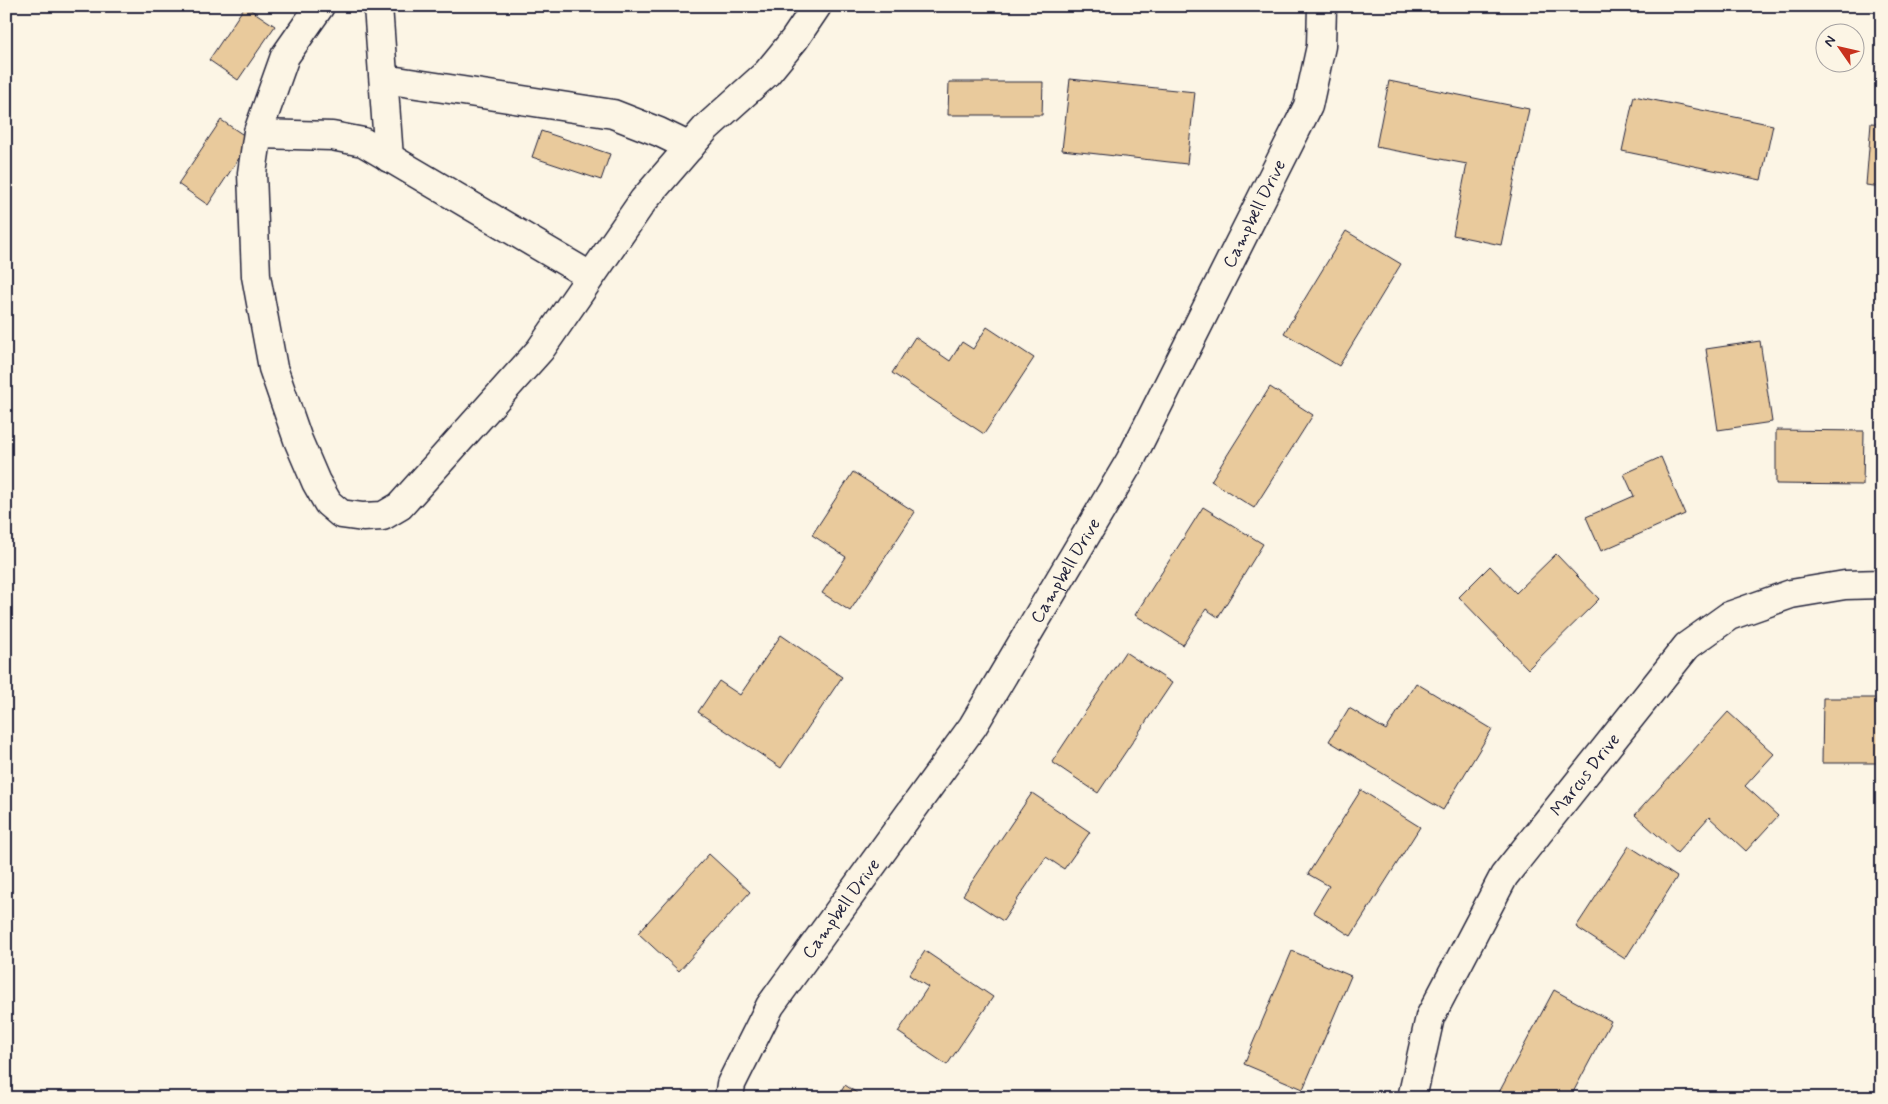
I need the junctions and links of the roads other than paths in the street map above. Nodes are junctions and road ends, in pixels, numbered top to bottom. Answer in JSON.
{"nodes":[{"id":1,"x":320,"y":6,"type":"edge"},
{"id":2,"x":378,"y":6,"type":"edge"},
{"id":3,"x":817,"y":6,"type":"edge"},
{"id":4,"x":1322,"y":6,"type":"edge"},
{"id":5,"x":384,"y":79,"type":"junction"},
{"id":6,"x":258,"y":134,"type":"junction"},
{"id":7,"x":690,"y":147,"type":"junction"},
{"id":8,"x":389,"y":158,"type":"junction"},
{"id":9,"x":590,"y":276,"type":"junction"},
{"id":10,"x":1882,"y":584,"type":"edge"},
{"id":11,"x":730,"y":1098,"type":"edge"},
{"id":12,"x":1412,"y":1098,"type":"edge"}],
"edges":[{"from":1,"to":6,"type":"street"},
{"from":2,"to":5,"type":"street"},
{"from":3,"to":7,"type":"street"},
{"from":4,"to":11,"type":"street","name":"Campbell Drive"},
{"from":5,"to":7,"type":"street"},
{"from":5,"to":8,"type":"street"},
{"from":6,"to":8,"type":"street"},
{"from":6,"to":9,"type":"street"},
{"from":7,"to":9,"type":"street"},
{"from":8,"to":9,"type":"street"},
{"from":10,"to":12,"type":"street","name":"Marcus Drive"}]}
